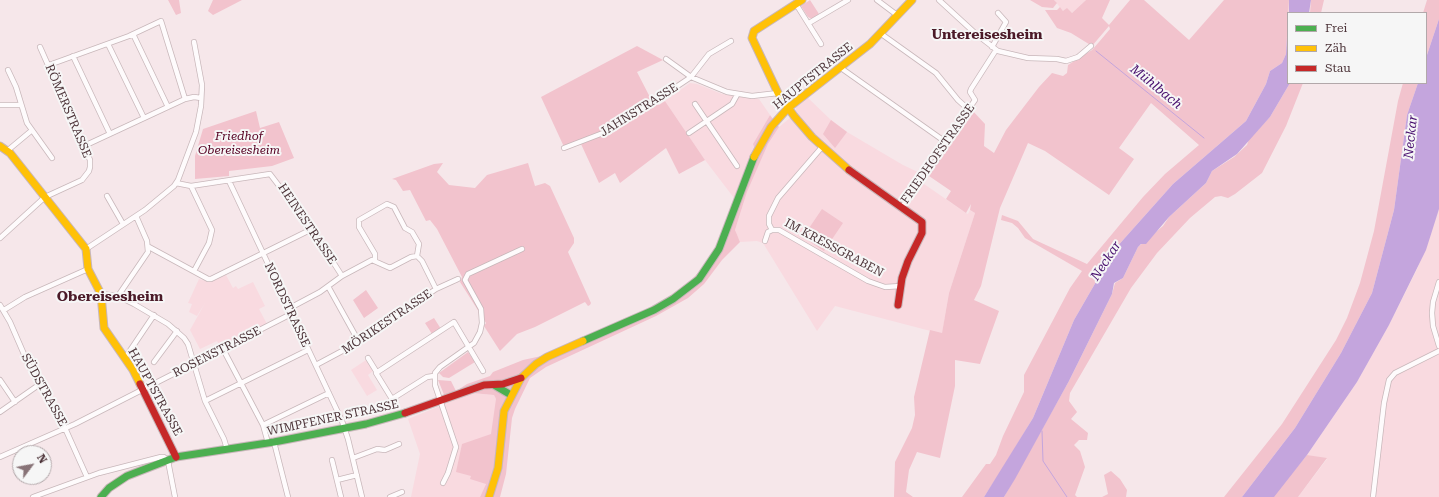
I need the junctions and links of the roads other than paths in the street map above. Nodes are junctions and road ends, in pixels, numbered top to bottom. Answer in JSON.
{"nodes":[{"id":1,"x":848,"y":0,"type":"edge"},
{"id":2,"x":877,"y":0,"type":"edge"},
{"id":3,"x":912,"y":0,"type":"edge"},
{"id":4,"x":939,"y":0,"type":"edge"},
{"id":5,"x":799,"y":2,"type":"edge"},
{"id":6,"x":998,"y":13,"type":"dead end"},
{"id":7,"x":897,"y":15,"type":"junction"},
{"id":8,"x":809,"y":24,"type":"junction"},
{"id":9,"x":880,"y":33,"type":"junction"},
{"id":10,"x":133,"y":34,"type":"junction"},
{"id":11,"x":731,"y":41,"type":"dead end"},
{"id":12,"x":194,"y":42,"type":"dead end"},
{"id":13,"x":108,"y":44,"type":"junction"},
{"id":14,"x":821,"y":44,"type":"dead end"},
{"id":15,"x":1091,"y":46,"type":"dead end"},
{"id":16,"x":40,"y":47,"type":"dead end"},
{"id":17,"x":994,"y":49,"type":"junction"},
{"id":18,"x":73,"y":56,"type":"junction"},
{"id":19,"x":666,"y":59,"type":"dead end"},
{"id":20,"x":48,"y":65,"type":"junction"},
{"id":21,"x":840,"y":68,"type":"junction"},
{"id":22,"x":8,"y":70,"type":"dead end"},
{"id":23,"x":691,"y":77,"type":"junction"},
{"id":24,"x":778,"y":93,"type":"junction"},
{"id":25,"x":737,"y":95,"type":"junction"},
{"id":26,"x":201,"y":98,"type":"junction"},
{"id":27,"x":185,"y":99,"type":"junction"},
{"id":28,"x":695,"y":104,"type":"dead end"},
{"id":29,"x":0,"y":105,"type":"edge"},
{"id":30,"x":21,"y":105,"type":"junction"},
{"id":31,"x":168,"y":107,"type":"junction"},
{"id":32,"x":788,"y":108,"type":"junction"},
{"id":33,"x":968,"y":109,"type":"junction"},
{"id":34,"x":144,"y":118,"type":"junction"},
{"id":35,"x":707,"y":121,"type":"junction"},
{"id":36,"x":31,"y":131,"type":"junction"},
{"id":37,"x":689,"y":133,"type":"dead end"},
{"id":38,"x":110,"y":134,"type":"junction"},
{"id":39,"x":947,"y":143,"type":"junction"},
{"id":40,"x":0,"y":146,"type":"edge"},
{"id":41,"x":84,"y":146,"type":"junction"},
{"id":42,"x":822,"y":147,"type":"junction"},
{"id":43,"x":564,"y":148,"type":"dead end"},
{"id":44,"x":7,"y":151,"type":"junction"},
{"id":45,"x":52,"y":158,"type":"dead end"},
{"id":46,"x":738,"y":166,"type":"dead end"},
{"id":47,"x":229,"y":181,"type":"junction"},
{"id":48,"x":176,"y":183,"type":"junction"},
{"id":49,"x":191,"y":186,"type":"junction"},
{"id":50,"x":107,"y":196,"type":"dead end"},
{"id":51,"x":45,"y":197,"type":"junction"},
{"id":52,"x":901,"y":208,"type":"junction"},
{"id":53,"x":136,"y":216,"type":"junction"},
{"id":54,"x":123,"y":224,"type":"junction"},
{"id":55,"x":312,"y":229,"type":"junction"},
{"id":56,"x":772,"y":230,"type":"junction"},
{"id":57,"x":0,"y":238,"type":"edge"},
{"id":58,"x":765,"y":241,"type":"dead end"},
{"id":59,"x":149,"y":247,"type":"junction"},
{"id":60,"x":86,"y":249,"type":"junction"},
{"id":61,"x":522,"y":250,"type":"dead end"},
{"id":62,"x":262,"y":254,"type":"junction"},
{"id":63,"x":417,"y":256,"type":"junction"},
{"id":64,"x":375,"y":260,"type":"junction"},
{"id":65,"x":88,"y":269,"type":"junction"},
{"id":66,"x":194,"y":271,"type":"junction"},
{"id":67,"x":342,"y":276,"type":"junction"},
{"id":68,"x":458,"y":279,"type":"dead end"},
{"id":69,"x":1439,"y":282,"type":"edge"},
{"id":70,"x":901,"y":286,"type":"junction"},
{"id":71,"x":329,"y":288,"type":"junction"},
{"id":72,"x":436,"y":289,"type":"junction"},
{"id":73,"x":101,"y":294,"type":"junction"},
{"id":74,"x":118,"y":296,"type":"junction"},
{"id":75,"x":0,"y":305,"type":"edge"},
{"id":76,"x":898,"y":305,"type":"dead end"},
{"id":77,"x":288,"y":308,"type":"junction"},
{"id":78,"x":4,"y":310,"type":"junction"},
{"id":79,"x":291,"y":314,"type":"junction"},
{"id":80,"x":154,"y":315,"type":"junction"},
{"id":81,"x":177,"y":331,"type":"junction"},
{"id":82,"x":358,"y":342,"type":"junction"},
{"id":83,"x":1439,"y":346,"type":"edge"},
{"id":84,"x":468,"y":348,"type":"junction"},
{"id":85,"x":223,"y":349,"type":"junction"},
{"id":86,"x":308,"y":350,"type":"junction"},
{"id":87,"x":1439,"y":351,"type":"edge"},
{"id":88,"x":125,"y":358,"type":"junction"},
{"id":89,"x":368,"y":358,"type":"dead end"},
{"id":90,"x":154,"y":362,"type":"dead end"},
{"id":91,"x":193,"y":364,"type":"junction"},
{"id":92,"x":316,"y":366,"type":"junction"},
{"id":93,"x":376,"y":371,"type":"junction"},
{"id":94,"x":483,"y":371,"type":"dead end"},
{"id":95,"x":434,"y":376,"type":"junction"},
{"id":96,"x":521,"y":378,"type":"junction"},
{"id":97,"x":0,"y":380,"type":"edge"},
{"id":98,"x":242,"y":382,"type":"junction"},
{"id":99,"x":40,"y":384,"type":"junction"},
{"id":100,"x":503,"y":384,"type":"junction"},
{"id":101,"x":494,"y":385,"type":"junction"},
{"id":102,"x":143,"y":389,"type":"junction"},
{"id":103,"x":328,"y":393,"type":"junction"},
{"id":104,"x":512,"y":393,"type":"junction"},
{"id":105,"x":205,"y":401,"type":"junction"},
{"id":106,"x":442,"y":401,"type":"junction"},
{"id":107,"x":15,"y":402,"type":"junction"},
{"id":108,"x":0,"y":412,"type":"edge"},
{"id":109,"x":263,"y":425,"type":"junction"},
{"id":110,"x":66,"y":428,"type":"junction"},
{"id":111,"x":344,"y":429,"type":"junction"},
{"id":112,"x":271,"y":442,"type":"junction"},
{"id":113,"x":399,"y":444,"type":"dead end"},
{"id":114,"x":227,"y":449,"type":"junction"},
{"id":115,"x":0,"y":457,"type":"edge"},
{"id":116,"x":176,"y":457,"type":"junction"},
{"id":117,"x":353,"y":458,"type":"junction"},
{"id":118,"x":332,"y":460,"type":"dead end"},
{"id":119,"x":168,"y":461,"type":"junction"},
{"id":120,"x":357,"y":475,"type":"junction"},
{"id":121,"x":87,"y":477,"type":"junction"},
{"id":122,"x":337,"y":480,"type":"junction"},
{"id":123,"x":442,"y":483,"type":"dead end"},
{"id":124,"x":402,"y":492,"type":"dead end"},
{"id":125,"x":33,"y":497,"type":"edge"},
{"id":126,"x":101,"y":497,"type":"edge"},
{"id":127,"x":175,"y":497,"type":"edge"},
{"id":128,"x":288,"y":497,"type":"edge"},
{"id":129,"x":341,"y":497,"type":"edge"},
{"id":130,"x":362,"y":497,"type":"edge"},
{"id":131,"x":390,"y":497,"type":"edge"},
{"id":132,"x":490,"y":497,"type":"edge"},
{"id":133,"x":1373,"y":497,"type":"edge"}],
"edges":[{"from":1,"to":8,"type":"street"},
{"from":2,"to":7,"type":"street"},
{"from":3,"to":7,"type":"street","name":"HAUPTSTRASSE"},
{"from":4,"to":17,"type":"street"},
{"from":5,"to":8,"type":"street"},
{"from":5,"to":24,"type":"street"},
{"from":6,"to":17,"type":"street"},
{"from":7,"to":9,"type":"street","name":"HAUPTSTRASSE"},
{"from":8,"to":14,"type":"street"},
{"from":9,"to":21,"type":"street","name":"HAUPTSTRASSE"},
{"from":9,"to":33,"type":"street"},
{"from":10,"to":13,"type":"street"},
{"from":10,"to":27,"type":"street"},
{"from":10,"to":31,"type":"street"},
{"from":11,"to":23,"type":"street"},
{"from":12,"to":26,"type":"street"},
{"from":13,"to":18,"type":"street"},
{"from":13,"to":34,"type":"street"},
{"from":15,"to":17,"type":"street"},
{"from":16,"to":20,"type":"street","name":"RÖMERSTRASSE"},
{"from":17,"to":33,"type":"street","name":"FRIEDHOFSTRASSE"},
{"from":18,"to":20,"type":"street"},
{"from":18,"to":38,"type":"street"},
{"from":19,"to":23,"type":"street","name":"JAHNSTRASSE"},
{"from":20,"to":41,"type":"street","name":"RÖMERSTRASSE"},
{"from":21,"to":32,"type":"street","name":"HAUPTSTRASSE"},
{"from":21,"to":39,"type":"street"},
{"from":22,"to":30,"type":"street"},
{"from":23,"to":25,"type":"street","name":"JAHNSTRASSE"},
{"from":23,"to":43,"type":"street","name":"JAHNSTRASSE"},
{"from":24,"to":25,"type":"street","name":"JAHNSTRASSE"},
{"from":24,"to":32,"type":"street"},
{"from":25,"to":35,"type":"street"},
{"from":26,"to":27,"type":"street"},
{"from":26,"to":48,"type":"street"},
{"from":27,"to":31,"type":"street"},
{"from":28,"to":35,"type":"street"},
{"from":29,"to":30,"type":"street"},
{"from":30,"to":36,"type":"street"},
{"from":31,"to":34,"type":"street"},
{"from":32,"to":42,"type":"street"},
{"from":32,"to":96,"type":"street","name":"HAUPTSTRASSE"},
{"from":33,"to":39,"type":"street","name":"FRIEDHOFSTRASSE"},
{"from":34,"to":38,"type":"street"},
{"from":35,"to":37,"type":"street"},
{"from":35,"to":46,"type":"street"},
{"from":36,"to":44,"type":"street"},
{"from":36,"to":45,"type":"street"},
{"from":38,"to":41,"type":"street"},
{"from":39,"to":52,"type":"street","name":"FRIEDHOFSTRASSE"},
{"from":40,"to":44,"type":"street"},
{"from":41,"to":51,"type":"street","name":"RÖMERSTRASSE"},
{"from":42,"to":52,"type":"street"},
{"from":42,"to":56,"type":"street"},
{"from":44,"to":51,"type":"street"},
{"from":47,"to":49,"type":"street","name":"HEINESTRASSE"},
{"from":47,"to":55,"type":"street","name":"HEINESTRASSE"},
{"from":47,"to":62,"type":"street","name":"NORDSTRASSE"},
{"from":48,"to":49,"type":"street","name":"HEINESTRASSE"},
{"from":48,"to":53,"type":"street"},
{"from":49,"to":66,"type":"street"},
{"from":50,"to":54,"type":"street"},
{"from":51,"to":57,"type":"street"},
{"from":51,"to":60,"type":"street"},
{"from":52,"to":70,"type":"street"},
{"from":53,"to":54,"type":"street"},
{"from":53,"to":59,"type":"street"},
{"from":54,"to":60,"type":"street"},
{"from":55,"to":62,"type":"street"},
{"from":55,"to":67,"type":"street","name":"HEINESTRASSE"},
{"from":56,"to":58,"type":"street","name":"IM KRESSGRABEN"},
{"from":56,"to":70,"type":"street","name":"IM KRESSGRABEN"},
{"from":59,"to":66,"type":"street"},
{"from":59,"to":74,"type":"street"},
{"from":60,"to":65,"type":"street","name":"HAUPTSTRASSE"},
{"from":61,"to":84,"type":"street"},
{"from":62,"to":66,"type":"street"},
{"from":62,"to":77,"type":"street","name":"NORDSTRASSE"},
{"from":63,"to":64,"type":"street"},
{"from":63,"to":64,"type":"street"},
{"from":63,"to":72,"type":"street"},
{"from":64,"to":67,"type":"street"},
{"from":65,"to":73,"type":"street","name":"HAUPTSTRASSE"},
{"from":65,"to":78,"type":"street"},
{"from":67,"to":71,"type":"street"},
{"from":68,"to":72,"type":"street","name":"MÖRIKESTRASSE"},
{"from":69,"to":83,"type":"street"},
{"from":70,"to":76,"type":"street"},
{"from":71,"to":77,"type":"street"},
{"from":71,"to":82,"type":"street"},
{"from":72,"to":82,"type":"street","name":"MÖRIKESTRASSE"},
{"from":73,"to":74,"type":"street"},
{"from":73,"to":88,"type":"street","name":"HAUPTSTRASSE"},
{"from":74,"to":80,"type":"street"},
{"from":75,"to":78,"type":"street","name":"SÜDSTRASSE"},
{"from":77,"to":79,"type":"street","name":"NORDSTRASSE"},
{"from":78,"to":99,"type":"street","name":"SÜDSTRASSE"},
{"from":79,"to":85,"type":"street","name":"ROSENSTRASSE"},
{"from":79,"to":86,"type":"street","name":"NORDSTRASSE"},
{"from":80,"to":81,"type":"street"},
{"from":80,"to":88,"type":"street"},
{"from":81,"to":90,"type":"street"},
{"from":81,"to":91,"type":"street"},
{"from":82,"to":92,"type":"street","name":"MÖRIKESTRASSE"},
{"from":84,"to":93,"type":"street"},
{"from":84,"to":94,"type":"street"},
{"from":84,"to":95,"type":"street"},
{"from":85,"to":91,"type":"street","name":"ROSENSTRASSE"},
{"from":85,"to":98,"type":"street"},
{"from":86,"to":92,"type":"street","name":"NORDSTRASSE"},
{"from":86,"to":98,"type":"street"},
{"from":87,"to":133,"type":"street"},
{"from":88,"to":102,"type":"street","name":"HAUPTSTRASSE"},
{"from":89,"to":93,"type":"street"},
{"from":91,"to":102,"type":"street","name":"ROSENSTRASSE"},
{"from":91,"to":105,"type":"street"},
{"from":92,"to":103,"type":"street","name":"NORDSTRASSE"},
{"from":93,"to":95,"type":"street"},
{"from":95,"to":106,"type":"street"},
{"from":96,"to":100,"type":"street","name":"WIMPFENER STRASSE"},
{"from":96,"to":104,"type":"street"},
{"from":97,"to":107,"type":"street"},
{"from":98,"to":105,"type":"street"},
{"from":98,"to":109,"type":"street"},
{"from":99,"to":107,"type":"street"},
{"from":99,"to":110,"type":"street","name":"SÜDSTRASSE"},
{"from":100,"to":101,"type":"street","name":"WIMPFENER STRASSE"},
{"from":100,"to":104,"type":"street"},
{"from":101,"to":104,"type":"street"},
{"from":101,"to":106,"type":"street","name":"WIMPFENER STRASSE"},
{"from":102,"to":110,"type":"street","name":"ROSENSTRASSE"},
{"from":102,"to":116,"type":"street","name":"HAUPTSTRASSE"},
{"from":103,"to":109,"type":"street"},
{"from":103,"to":111,"type":"street","name":"NORDSTRASSE"},
{"from":104,"to":132,"type":"street"},
{"from":105,"to":114,"type":"street"},
{"from":106,"to":111,"type":"street","name":"WIMPFENER STRASSE"},
{"from":106,"to":123,"type":"street"},
{"from":107,"to":108,"type":"street"},
{"from":109,"to":112,"type":"street"},
{"from":110,"to":115,"type":"street","name":"ROSENSTRASSE"},
{"from":110,"to":121,"type":"street","name":"SÜDSTRASSE"},
{"from":111,"to":112,"type":"street","name":"WIMPFENER STRASSE"},
{"from":111,"to":117,"type":"street","name":"NORDSTRASSE"},
{"from":112,"to":114,"type":"street","name":"WIMPFENER STRASSE"},
{"from":112,"to":128,"type":"street"},
{"from":113,"to":117,"type":"street"},
{"from":114,"to":116,"type":"street","name":"WIMPFENER STRASSE"},
{"from":116,"to":119,"type":"street","name":"WIMPFENER STRASSE"},
{"from":117,"to":120,"type":"street","name":"NORDSTRASSE"},
{"from":118,"to":122,"type":"street"},
{"from":119,"to":121,"type":"street"},
{"from":119,"to":126,"type":"street","name":"WIMPFENER STRASSE"},
{"from":119,"to":127,"type":"street"},
{"from":120,"to":122,"type":"street"},
{"from":120,"to":130,"type":"street","name":"NORDSTRASSE"},
{"from":121,"to":125,"type":"street"},
{"from":122,"to":129,"type":"street"},
{"from":124,"to":131,"type":"street"}]}
